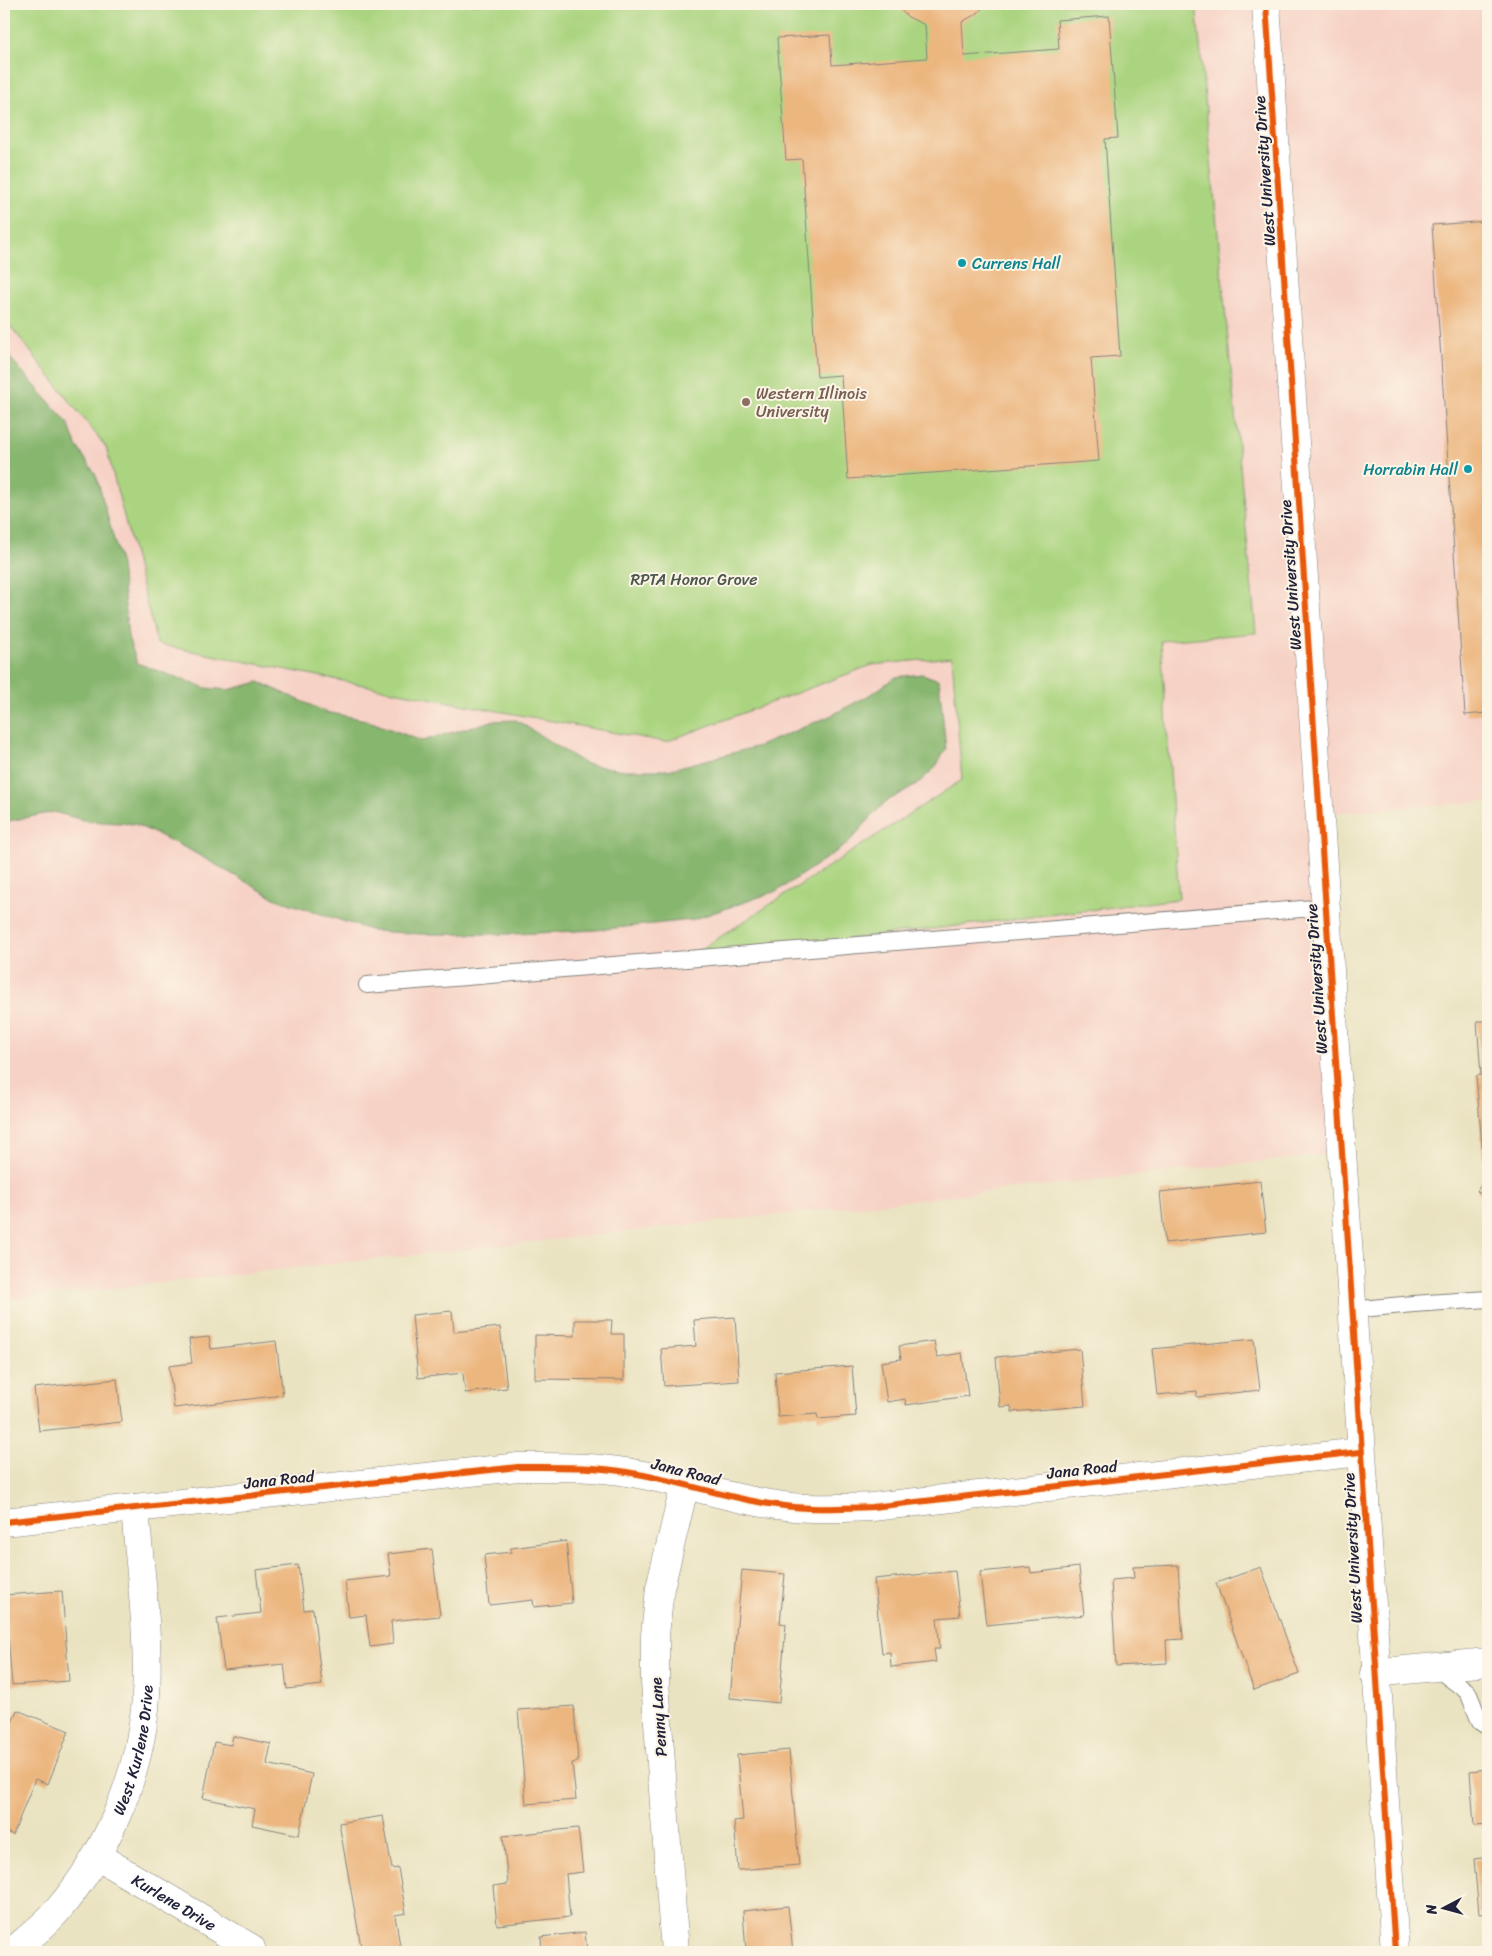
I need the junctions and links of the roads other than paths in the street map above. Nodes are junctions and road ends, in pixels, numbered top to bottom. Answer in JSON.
{"nodes":[{"id":1,"x":1266,"y":4,"type":"edge"},
{"id":2,"x":1326,"y":907,"type":"junction"},
{"id":3,"x":367,"y":985,"type":"dead end"},
{"id":4,"x":1488,"y":1299,"type":"edge"},
{"id":5,"x":1351,"y":1310,"type":"junction"},
{"id":6,"x":1360,"y":1452,"type":"junction"},
{"id":7,"x":685,"y":1484,"type":"junction"},
{"id":8,"x":135,"y":1508,"type":"junction"},
{"id":9,"x":4,"y":1522,"type":"edge"},
{"id":10,"x":1488,"y":1662,"type":"edge"},
{"id":11,"x":1435,"y":1667,"type":"junction"},
{"id":12,"x":1374,"y":1673,"type":"junction"},
{"id":13,"x":1488,"y":1727,"type":"edge"},
{"id":14,"x":97,"y":1856,"type":"junction"},
{"id":15,"x":251,"y":1948,"type":"dead end"},
{"id":16,"x":12,"y":1952,"type":"edge"},
{"id":17,"x":675,"y":1952,"type":"edge"},
{"id":18,"x":1395,"y":1952,"type":"edge"}],
"edges":[{"from":1,"to":2,"type":"street","name":"West University Drive"},
{"from":2,"to":3,"type":"lane"},
{"from":2,"to":5,"type":"street","name":"West University Drive"},
{"from":4,"to":5,"type":"lane"},
{"from":5,"to":6,"type":"street","name":"West University Drive"},
{"from":6,"to":7,"type":"street","name":"Jana Road"},
{"from":6,"to":12,"type":"street","name":"West University Drive"},
{"from":7,"to":8,"type":"street","name":"Jana Road"},
{"from":7,"to":17,"type":"street","name":"Penny Lane"},
{"from":8,"to":9,"type":"street","name":"Jana Road"},
{"from":8,"to":14,"type":"street","name":"West Kurlene Drive"},
{"from":10,"to":11,"type":"street"},
{"from":11,"to":12,"type":"street"},
{"from":11,"to":13,"type":"lane"},
{"from":12,"to":18,"type":"street","name":"West University Drive"},
{"from":14,"to":15,"type":"street","name":"Kurlene Drive"},
{"from":14,"to":16,"type":"street","name":"West Kurlene Drive"}]}
